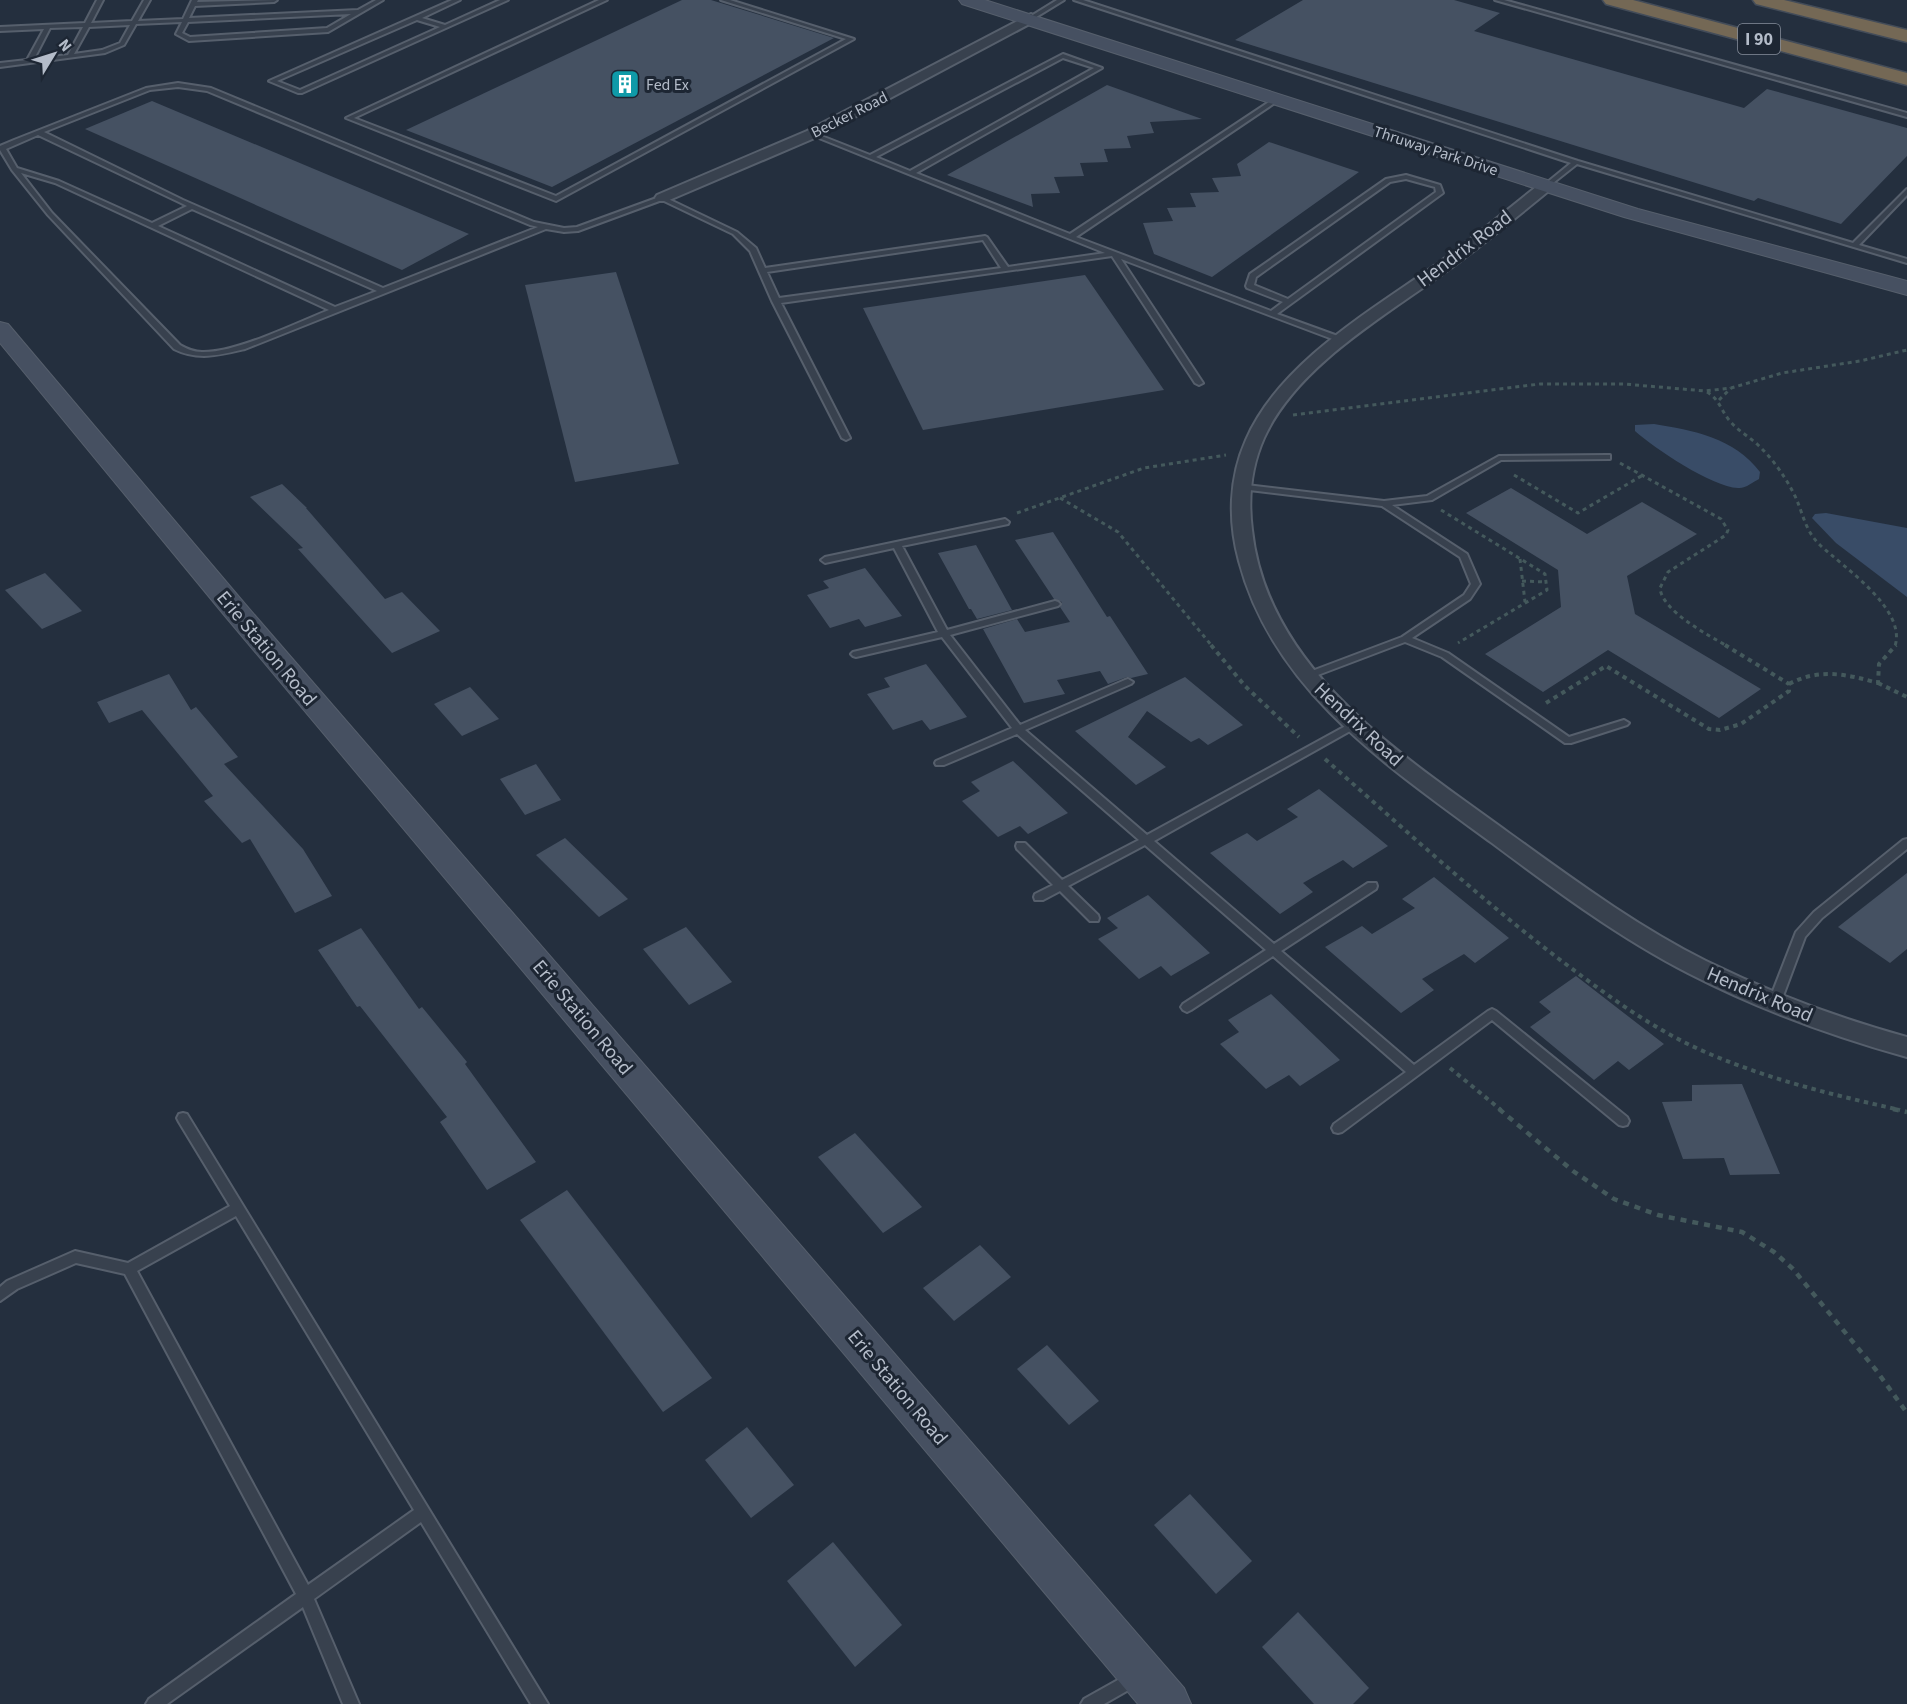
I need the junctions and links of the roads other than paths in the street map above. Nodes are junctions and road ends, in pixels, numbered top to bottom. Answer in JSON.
{"nodes":[{"id":1,"x":100,"y":0,"type":"edge"},
{"id":2,"x":147,"y":0,"type":"edge"},
{"id":3,"x":273,"y":0,"type":"edge"},
{"id":4,"x":380,"y":0,"type":"edge"},
{"id":5,"x":457,"y":0,"type":"edge"},
{"id":6,"x":505,"y":0,"type":"edge"},
{"id":7,"x":604,"y":0,"type":"edge"},
{"id":8,"x":724,"y":0,"type":"edge"},
{"id":9,"x":968,"y":0,"type":"edge"},
{"id":10,"x":1061,"y":0,"type":"edge"},
{"id":11,"x":1077,"y":0,"type":"edge"},
{"id":12,"x":1498,"y":0,"type":"edge"},
{"id":13,"x":1612,"y":0,"type":"edge"},
{"id":14,"x":1762,"y":0,"type":"edge"},
{"id":15,"x":194,"y":2,"type":"edge"},
{"id":16,"x":359,"y":12,"type":"junction"},
{"id":17,"x":417,"y":18,"type":"junction"},
{"id":18,"x":1031,"y":18,"type":"junction"},
{"id":19,"x":186,"y":21,"type":"junction"},
{"id":20,"x":136,"y":23,"type":"junction"},
{"id":21,"x":85,"y":25,"type":"junction"},
{"id":22,"x":48,"y":27,"type":"junction"},
{"id":23,"x":445,"y":27,"type":"junction"},
{"id":24,"x":0,"y":29,"type":"edge"},
{"id":25,"x":1907,"y":36,"type":"edge"},
{"id":26,"x":70,"y":57,"type":"junction"},
{"id":27,"x":29,"y":62,"type":"junction"},
{"id":28,"x":0,"y":65,"type":"edge"},
{"id":29,"x":1907,"y":79,"type":"edge"},
{"id":30,"x":1277,"y":99,"type":"junction"},
{"id":31,"x":1907,"y":115,"type":"edge"},
{"id":32,"x":38,"y":132,"type":"junction"},
{"id":33,"x":812,"y":134,"type":"junction"},
{"id":34,"x":871,"y":157,"type":"junction"},
{"id":35,"x":1576,"y":162,"type":"junction"},
{"id":36,"x":14,"y":169,"type":"junction"},
{"id":37,"x":912,"y":173,"type":"junction"},
{"id":38,"x":1546,"y":186,"type":"junction"},
{"id":39,"x":1907,"y":191,"type":"edge"},
{"id":40,"x":662,"y":198,"type":"junction"},
{"id":41,"x":192,"y":206,"type":"junction"},
{"id":42,"x":152,"y":226,"type":"junction"},
{"id":43,"x":544,"y":227,"type":"junction"},
{"id":44,"x":1071,"y":237,"type":"junction"},
{"id":45,"x":1855,"y":245,"type":"junction"},
{"id":46,"x":1114,"y":254,"type":"junction"},
{"id":47,"x":1907,"y":261,"type":"edge"},
{"id":48,"x":1005,"y":268,"type":"junction"},
{"id":49,"x":762,"y":271,"type":"junction"},
{"id":50,"x":1907,"y":288,"type":"edge"},
{"id":51,"x":383,"y":291,"type":"junction"},
{"id":52,"x":776,"y":301,"type":"junction"},
{"id":53,"x":1289,"y":302,"type":"junction"},
{"id":54,"x":335,"y":310,"type":"junction"},
{"id":55,"x":1272,"y":314,"type":"junction"},
{"id":56,"x":0,"y":329,"type":"edge"},
{"id":57,"x":1343,"y":341,"type":"junction"},
{"id":58,"x":1199,"y":383,"type":"dead end"},
{"id":59,"x":846,"y":438,"type":"dead end"},
{"id":60,"x":1607,"y":457,"type":"road end"},
{"id":61,"x":1241,"y":486,"type":"junction"},
{"id":62,"x":1384,"y":504,"type":"junction"},
{"id":63,"x":1005,"y":522,"type":"road end"},
{"id":64,"x":897,"y":545,"type":"junction"},
{"id":65,"x":825,"y":560,"type":"dead end"},
{"id":66,"x":1055,"y":603,"type":"dead end"},
{"id":67,"x":944,"y":634,"type":"junction"},
{"id":68,"x":1405,"y":639,"type":"junction"},
{"id":69,"x":856,"y":654,"type":"dead end"},
{"id":70,"x":1307,"y":676,"type":"junction"},
{"id":71,"x":1128,"y":682,"type":"dead end"},
{"id":72,"x":1624,"y":723,"type":"dead end"},
{"id":73,"x":1356,"y":724,"type":"junction"},
{"id":74,"x":1019,"y":730,"type":"junction"},
{"id":75,"x":940,"y":763,"type":"dead end"},
{"id":76,"x":1145,"y":841,"type":"junction"},
{"id":77,"x":1907,"y":843,"type":"edge"},
{"id":78,"x":1021,"y":846,"type":"dead end"},
{"id":79,"x":1060,"y":885,"type":"junction"},
{"id":80,"x":1372,"y":886,"type":"dead end"},
{"id":81,"x":1039,"y":897,"type":"dead end"},
{"id":82,"x":1094,"y":918,"type":"dead end"},
{"id":83,"x":1272,"y":950,"type":"junction"},
{"id":84,"x":1774,"y":1004,"type":"junction"},
{"id":85,"x":1187,"y":1007,"type":"dead end"},
{"id":86,"x":1907,"y":1047,"type":"edge"},
{"id":87,"x":1413,"y":1071,"type":"junction"},
{"id":88,"x":183,"y":1118,"type":"dead end"},
{"id":89,"x":1623,"y":1121,"type":"dead end"},
{"id":90,"x":1338,"y":1128,"type":"dead end"},
{"id":91,"x":238,"y":1208,"type":"junction"},
{"id":92,"x":129,"y":1269,"type":"junction"},
{"id":93,"x":0,"y":1295,"type":"edge"},
{"id":94,"x":423,"y":1512,"type":"junction"},
{"id":95,"x":305,"y":1595,"type":"junction"},
{"id":96,"x":1143,"y":1674,"type":"junction"},
{"id":97,"x":154,"y":1704,"type":"edge"},
{"id":98,"x":351,"y":1704,"type":"edge"},
{"id":99,"x":540,"y":1704,"type":"edge"},
{"id":100,"x":1089,"y":1704,"type":"edge"},
{"id":101,"x":1168,"y":1704,"type":"edge"}],
"edges":[{"from":1,"to":21,"type":"lane"},
{"from":2,"to":20,"type":"lane"},
{"from":3,"to":15,"type":"lane"},
{"from":4,"to":16,"type":"lane"},
{"from":5,"to":17,"type":"lane"},
{"from":6,"to":23,"type":"lane"},
{"from":7,"to":8,"type":"lane"},
{"from":9,"to":18,"type":"main road","name":"Thruway Park Drive"},
{"from":10,"to":18,"type":"lane"},
{"from":11,"to":35,"type":"lane"},
{"from":12,"to":31,"type":"lane"},
{"from":13,"to":29,"type":"highway","number":"I 90"},
{"from":14,"to":25,"type":"highway","number":"I 90"},
{"from":15,"to":19,"type":"lane"},
{"from":16,"to":19,"type":"lane"},
{"from":16,"to":19,"type":"lane"},
{"from":17,"to":23,"type":"lane"},
{"from":17,"to":23,"type":"lane"},
{"from":18,"to":30,"type":"main road","name":"Thruway Park Drive"},
{"from":18,"to":33,"type":"street","name":"Becker Road"},
{"from":19,"to":20,"type":"lane"},
{"from":20,"to":21,"type":"lane"},
{"from":20,"to":26,"type":"lane"},
{"from":21,"to":22,"type":"lane"},
{"from":21,"to":26,"type":"lane"},
{"from":22,"to":24,"type":"lane"},
{"from":22,"to":27,"type":"lane"},
{"from":26,"to":27,"type":"lane"},
{"from":27,"to":28,"type":"lane"},
{"from":30,"to":38,"type":"main road","name":"Thruway Park Drive"},
{"from":30,"to":44,"type":"lane"},
{"from":32,"to":36,"type":"lane"},
{"from":32,"to":41,"type":"lane"},
{"from":32,"to":43,"type":"lane"},
{"from":33,"to":34,"type":"lane"},
{"from":33,"to":40,"type":"street","name":"Becker Road"},
{"from":34,"to":37,"type":"lane"},
{"from":34,"to":37,"type":"lane"},
{"from":35,"to":38,"type":"lane"},
{"from":35,"to":45,"type":"lane"},
{"from":36,"to":42,"type":"lane"},
{"from":36,"to":54,"type":"lane"},
{"from":37,"to":44,"type":"lane"},
{"from":38,"to":50,"type":"main road","name":"Thruway Park Drive"},
{"from":38,"to":57,"type":"street","name":"Hendrix Road"},
{"from":39,"to":45,"type":"lane"},
{"from":40,"to":43,"type":"lane"},
{"from":40,"to":49,"type":"lane"},
{"from":41,"to":42,"type":"lane"},
{"from":41,"to":51,"type":"lane"},
{"from":42,"to":54,"type":"lane"},
{"from":43,"to":51,"type":"lane"},
{"from":44,"to":46,"type":"lane"},
{"from":45,"to":47,"type":"lane"},
{"from":46,"to":48,"type":"lane"},
{"from":46,"to":55,"type":"lane"},
{"from":46,"to":58,"type":"lane"},
{"from":48,"to":49,"type":"lane"},
{"from":48,"to":52,"type":"lane"},
{"from":49,"to":52,"type":"lane"},
{"from":51,"to":54,"type":"lane"},
{"from":52,"to":59,"type":"lane"},
{"from":53,"to":53,"type":"lane"},
{"from":53,"to":55,"type":"lane"},
{"from":55,"to":57,"type":"lane"},
{"from":56,"to":96,"type":"main road","name":"Erie Station Road"},
{"from":57,"to":61,"type":"street","name":"Hendrix Road"},
{"from":60,"to":62,"type":"lane"},
{"from":61,"to":62,"type":"lane"},
{"from":61,"to":70,"type":"street","name":"Hendrix Road"},
{"from":62,"to":68,"type":"lane"},
{"from":63,"to":64,"type":"lane"},
{"from":64,"to":65,"type":"lane"},
{"from":64,"to":67,"type":"lane"},
{"from":66,"to":67,"type":"lane"},
{"from":67,"to":69,"type":"lane"},
{"from":67,"to":74,"type":"lane"},
{"from":68,"to":70,"type":"lane"},
{"from":68,"to":72,"type":"lane"},
{"from":70,"to":73,"type":"street","name":"Hendrix Road"},
{"from":71,"to":74,"type":"lane"},
{"from":73,"to":76,"type":"lane"},
{"from":73,"to":84,"type":"street","name":"Hendrix Road"},
{"from":74,"to":75,"type":"lane"},
{"from":74,"to":76,"type":"lane"},
{"from":76,"to":79,"type":"lane"},
{"from":76,"to":83,"type":"lane"},
{"from":77,"to":84,"type":"lane"},
{"from":78,"to":79,"type":"lane"},
{"from":79,"to":81,"type":"lane"},
{"from":79,"to":82,"type":"lane"},
{"from":80,"to":83,"type":"lane"},
{"from":83,"to":85,"type":"lane"},
{"from":83,"to":87,"type":"lane"},
{"from":84,"to":86,"type":"street","name":"Hendrix Road"},
{"from":87,"to":89,"type":"lane"},
{"from":87,"to":90,"type":"lane"},
{"from":88,"to":91,"type":"lane"},
{"from":91,"to":92,"type":"lane"},
{"from":91,"to":94,"type":"lane"},
{"from":92,"to":93,"type":"lane"},
{"from":92,"to":95,"type":"lane"},
{"from":94,"to":95,"type":"lane"},
{"from":94,"to":99,"type":"lane"},
{"from":95,"to":97,"type":"lane"},
{"from":95,"to":98,"type":"lane"},
{"from":96,"to":100,"type":"lane"},
{"from":96,"to":101,"type":"main road","name":"Erie Station Road"}]}
